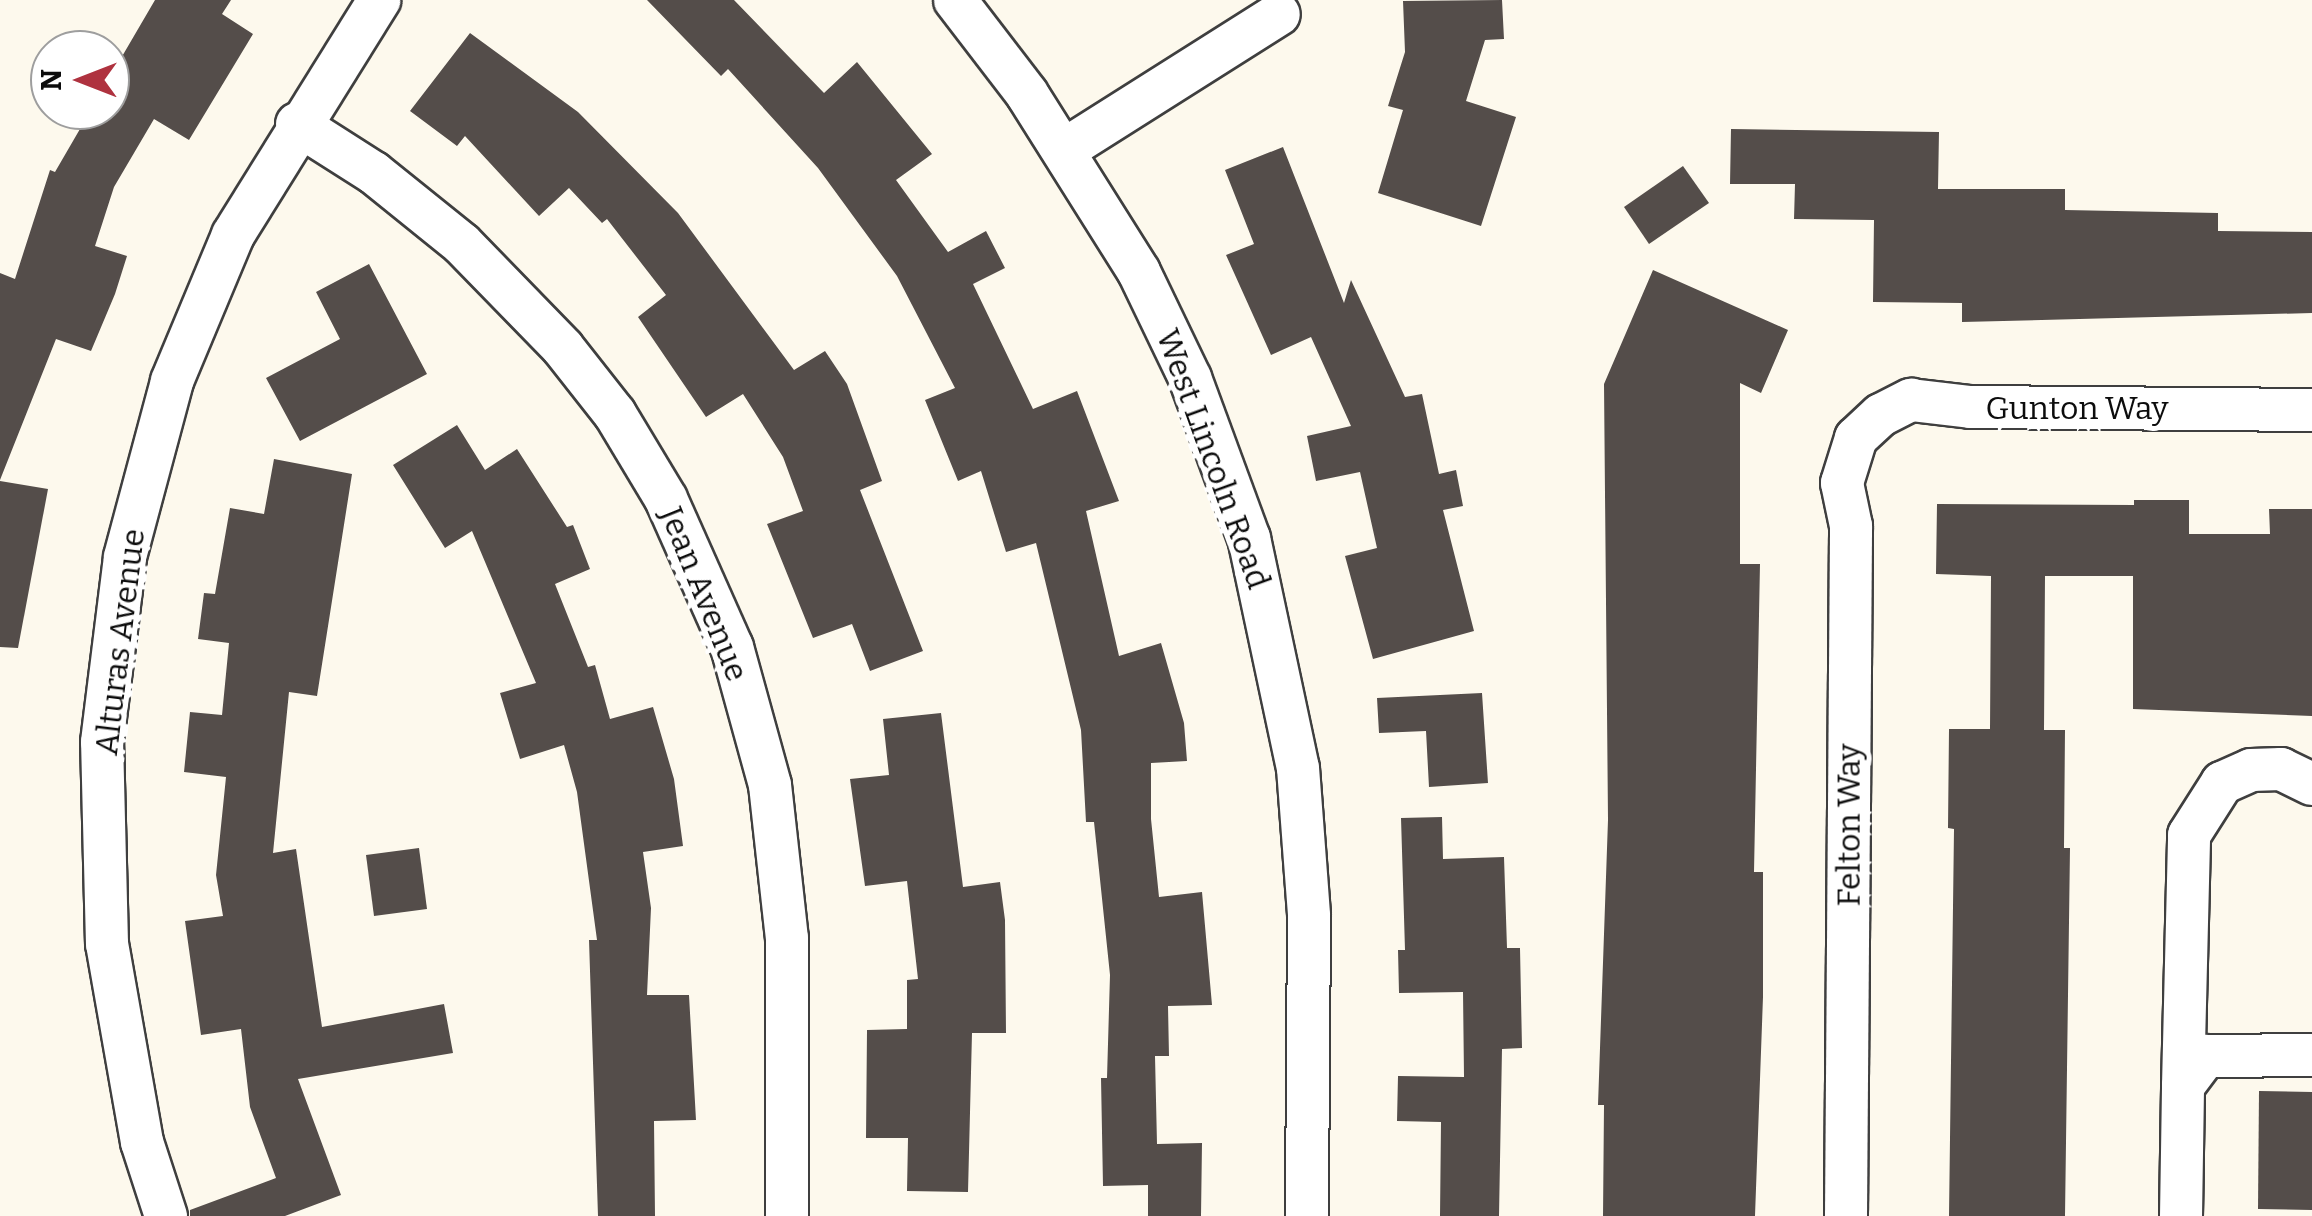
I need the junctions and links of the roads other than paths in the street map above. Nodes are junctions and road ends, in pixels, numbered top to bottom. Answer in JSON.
{"nodes":[{"id":1,"x":379,"y":0,"type":"edge"},
{"id":2,"x":954,"y":0,"type":"edge"},
{"id":3,"x":1279,"y":14,"type":"dead end"},
{"id":4,"x":297,"y":124,"type":"junction"},
{"id":5,"x":1064,"y":150,"type":"junction"},
{"id":6,"x":2312,"y":410,"type":"edge"},
{"id":7,"x":1856,"y":438,"type":"joint"},
{"id":8,"x":2312,"y":784,"type":"edge"},
{"id":9,"x":2312,"y":1055,"type":"edge"},
{"id":10,"x":2182,"y":1086,"type":"junction"},
{"id":11,"x":166,"y":1216,"type":"edge"},
{"id":12,"x":786,"y":1216,"type":"edge"},
{"id":13,"x":1307,"y":1216,"type":"edge"},
{"id":14,"x":1846,"y":1216,"type":"edge"},
{"id":15,"x":2181,"y":1216,"type":"edge"}],
"edges":[{"from":1,"to":4,"type":"street","name":"Alturas Avenue"},
{"from":2,"to":5,"type":"street","name":"West Lincoln Road"},
{"from":3,"to":5,"type":"street"},
{"from":4,"to":11,"type":"street","name":"Alturas Avenue"},
{"from":4,"to":12,"type":"street","name":"Jean Avenue"},
{"from":5,"to":13,"type":"street","name":"West Lincoln Road"},
{"from":6,"to":7,"type":"street","name":"Gunton Way"},
{"from":7,"to":14,"type":"street","name":"Felton Way"},
{"from":8,"to":10,"type":"street"},
{"from":9,"to":10,"type":"street"},
{"from":10,"to":15,"type":"street"}]}
